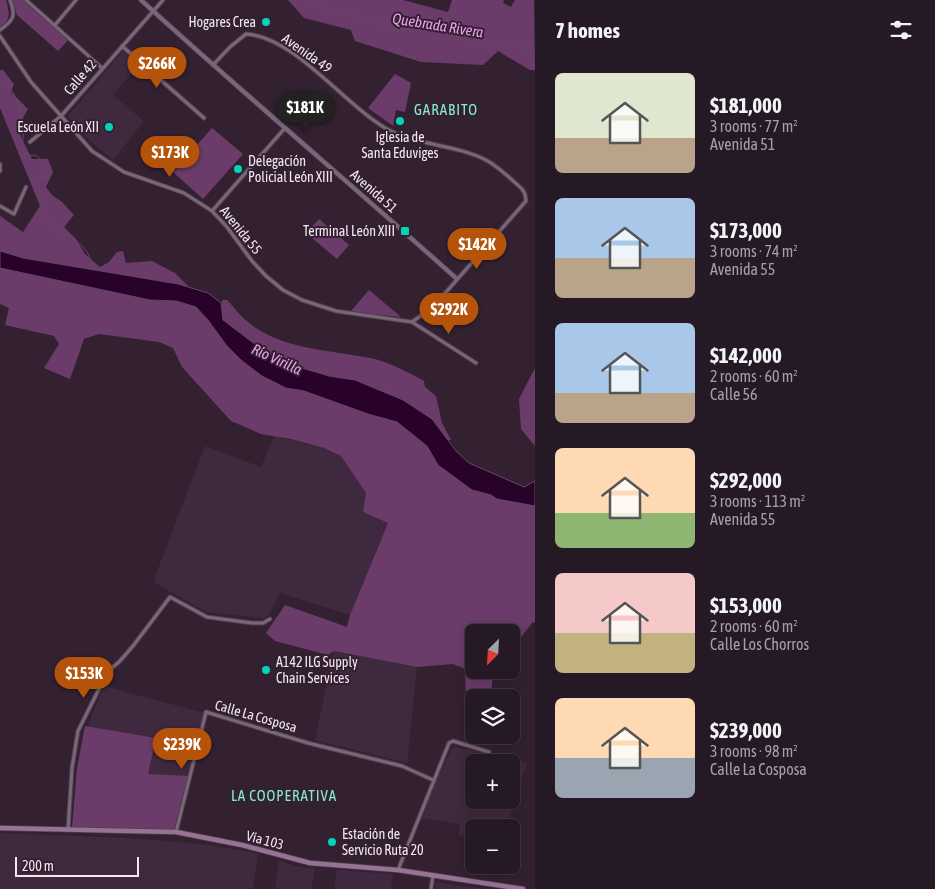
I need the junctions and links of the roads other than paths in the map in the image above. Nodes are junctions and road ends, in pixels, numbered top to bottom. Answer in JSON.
{"nodes":[{"id":1,"x":10,"y":0,"type":"edge"},
{"id":2,"x":26,"y":0,"type":"edge"},
{"id":3,"x":76,"y":0,"type":"edge"},
{"id":4,"x":142,"y":0,"type":"edge"},
{"id":5,"x":163,"y":0,"type":"edge"},
{"id":6,"x":154,"y":11,"type":"junction"},
{"id":7,"x":55,"y":25,"type":"junction"},
{"id":8,"x":0,"y":30,"type":"edge"},
{"id":9,"x":0,"y":36,"type":"edge"},
{"id":10,"x":122,"y":46,"type":"junction"},
{"id":11,"x":213,"y":65,"type":"junction"},
{"id":12,"x":102,"y":68,"type":"junction"},
{"id":13,"x":61,"y":116,"type":"junction"},
{"id":14,"x":204,"y":118,"type":"dead end"},
{"id":15,"x":285,"y":128,"type":"junction"},
{"id":16,"x":30,"y":142,"type":"dead end"},
{"id":17,"x":0,"y":164,"type":"edge"},
{"id":18,"x":0,"y":170,"type":"edge"},
{"id":19,"x":26,"y":187,"type":"dead end"},
{"id":20,"x":0,"y":206,"type":"edge"},
{"id":21,"x":212,"y":212,"type":"junction"},
{"id":22,"x":457,"y":279,"type":"junction"},
{"id":23,"x":412,"y":322,"type":"junction"},
{"id":24,"x":476,"y":364,"type":"dead end"},
{"id":25,"x":270,"y":619,"type":"dead end"},
{"id":26,"x":489,"y":752,"type":"dead end"},
{"id":27,"x":433,"y":780,"type":"junction"},
{"id":28,"x":0,"y":828,"type":"edge"},
{"id":29,"x":68,"y":830,"type":"junction"},
{"id":30,"x":176,"y":832,"type":"junction"},
{"id":31,"x":398,"y":870,"type":"junction"},
{"id":32,"x":433,"y":875,"type":"junction"},
{"id":33,"x":431,"y":889,"type":"edge"},
{"id":34,"x":523,"y":889,"type":"edge"}],
"edges":[{"from":1,"to":8,"type":"street"},
{"from":2,"to":7,"type":"street"},
{"from":3,"to":7,"type":"street"},
{"from":4,"to":6,"type":"street","name":"Avenida 51"},
{"from":5,"to":6,"type":"street","name":"Calle 42"},
{"from":6,"to":10,"type":"street","name":"Calle 42"},
{"from":6,"to":11,"type":"street","name":"Avenida 51"},
{"from":7,"to":12,"type":"street"},
{"from":9,"to":13,"type":"street","name":"Avenida 55"},
{"from":10,"to":12,"type":"street","name":"Calle 42"},
{"from":10,"to":14,"type":"street"},
{"from":11,"to":15,"type":"street","name":"Avenida 51"},
{"from":11,"to":22,"type":"street","name":"Avenida 49"},
{"from":12,"to":13,"type":"street","name":"Calle 42"},
{"from":13,"to":16,"type":"street","name":"Calle 42"},
{"from":13,"to":21,"type":"street","name":"Avenida 55"},
{"from":15,"to":21,"type":"street"},
{"from":15,"to":22,"type":"street","name":"Avenida 51"},
{"from":17,"to":18,"type":"street"},
{"from":19,"to":20,"type":"street"},
{"from":21,"to":23,"type":"street","name":"Avenida 55"},
{"from":22,"to":23,"type":"street"},
{"from":23,"to":24,"type":"street","name":"Avenida 55"},
{"from":25,"to":29,"type":"street"},
{"from":26,"to":27,"type":"street"},
{"from":27,"to":30,"type":"street","name":"Calle La Cosposa"},
{"from":27,"to":31,"type":"street"},
{"from":28,"to":29,"type":"main road","name":"Vía 103"},
{"from":29,"to":30,"type":"main road","name":"Vía 103"},
{"from":30,"to":31,"type":"main road","name":"Vía 103"},
{"from":31,"to":32,"type":"main road","name":"Vía 103"},
{"from":32,"to":33,"type":"street"},
{"from":32,"to":34,"type":"main road","name":"Vía 103"}]}
